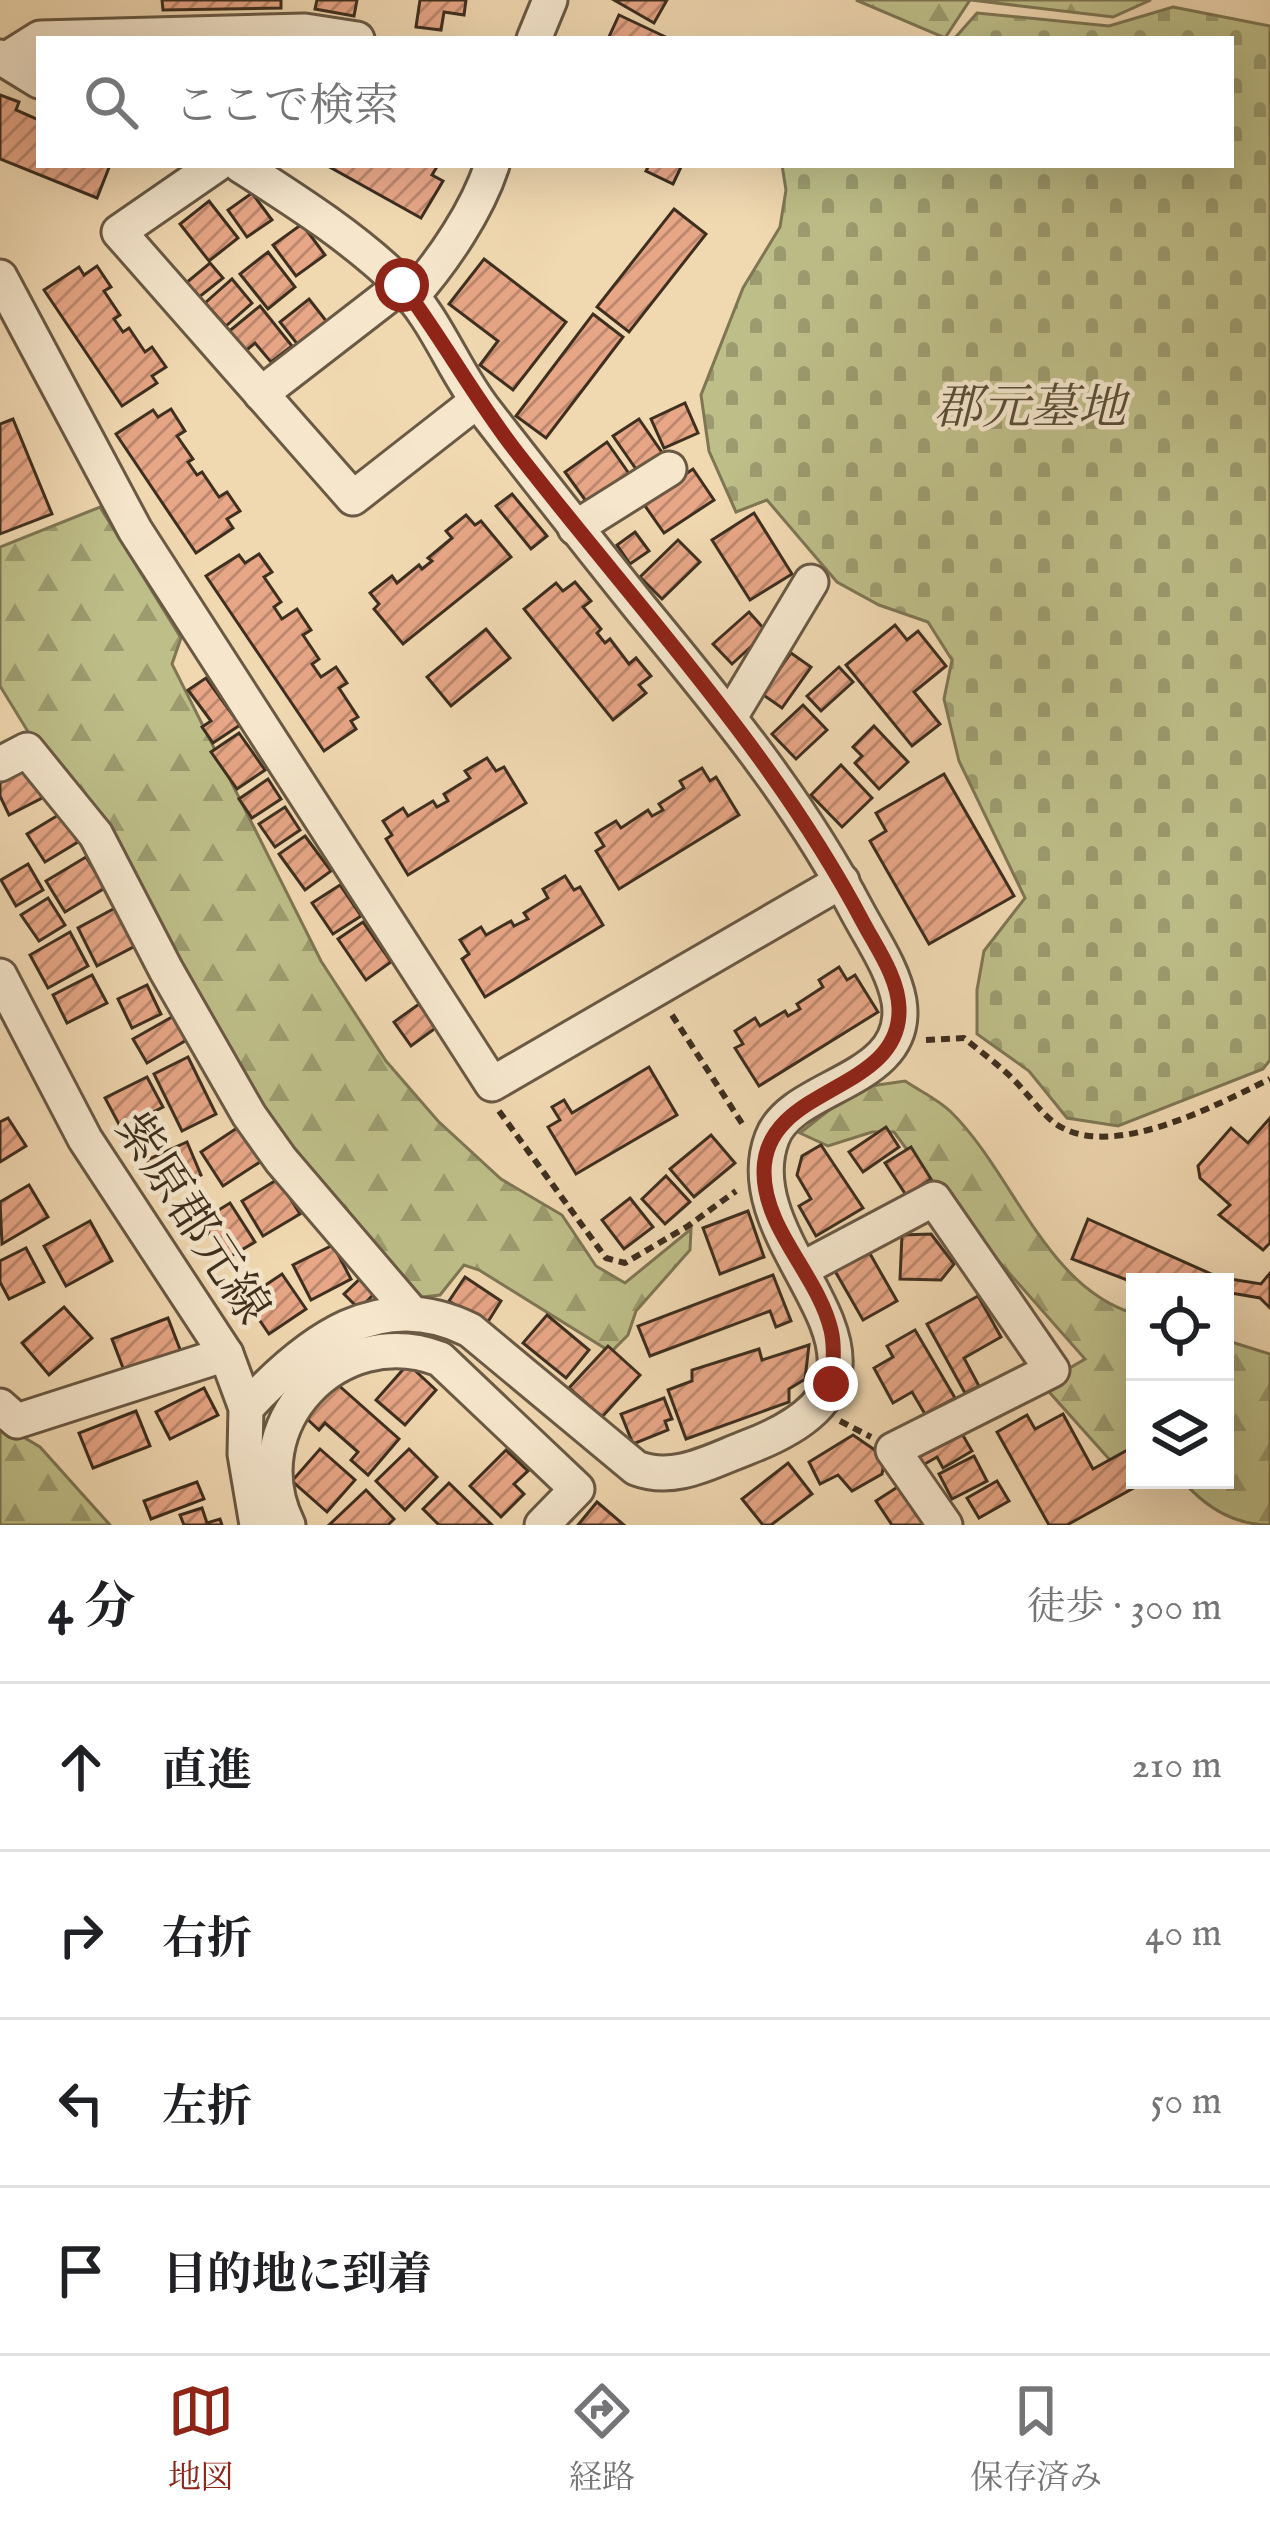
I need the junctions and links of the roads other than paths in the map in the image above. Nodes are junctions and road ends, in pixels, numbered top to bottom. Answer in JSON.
{"nodes":[{"id":1,"x":550,"y":0,"type":"edge"},
{"id":2,"x":116,"y":36,"type":"edge"},
{"id":3,"x":338,"y":36,"type":"edge"},
{"id":4,"x":535,"y":36,"type":"edge"},
{"id":5,"x":36,"y":40,"type":"edge"},
{"id":6,"x":3,"y":58,"type":"edge"},
{"id":7,"x":36,"y":78,"type":"edge"},
{"id":8,"x":212,"y":168,"type":"edge"},
{"id":9,"x":245,"y":168,"type":"edge"},
{"id":10,"x":490,"y":168,"type":"edge"},
{"id":11,"x":0,"y":277,"type":"edge"},
{"id":12,"x":407,"y":291,"type":"junction"},
{"id":13,"x":261,"y":394,"type":"junction"},
{"id":14,"x":477,"y":401,"type":"junction"},
{"id":15,"x":669,"y":469,"type":"dead end"},
{"id":16,"x":575,"y":528,"type":"junction"},
{"id":17,"x":812,"y":582,"type":"dead end"},
{"id":18,"x":730,"y":717,"type":"junction"},
{"id":19,"x":0,"y":764,"type":"edge"},
{"id":20,"x":842,"y":881,"type":"junction"},
{"id":21,"x":0,"y":976,"type":"edge"},
{"id":22,"x":802,"y":1269,"type":"junction"},
{"id":23,"x":410,"y":1311,"type":"junction"},
{"id":24,"x":226,"y":1354,"type":"junction"},
{"id":25,"x":0,"y":1406,"type":"edge"},
{"id":26,"x":246,"y":1408,"type":"junction"},
{"id":27,"x":256,"y":1525,"type":"edge"},
{"id":28,"x":288,"y":1525,"type":"edge"},
{"id":29,"x":542,"y":1525,"type":"edge"},
{"id":30,"x":945,"y":1525,"type":"edge"}],
"edges":[{"from":1,"to":4,"type":"street"},
{"from":2,"to":3,"type":"street"},
{"from":5,"to":6,"type":"street"},
{"from":6,"to":7,"type":"street"},
{"from":8,"to":13,"type":"street"},
{"from":9,"to":12,"type":"street"},
{"from":10,"to":12,"type":"street"},
{"from":11,"to":20,"type":"street"},
{"from":12,"to":13,"type":"street"},
{"from":12,"to":14,"type":"street"},
{"from":13,"to":14,"type":"street"},
{"from":14,"to":16,"type":"street"},
{"from":15,"to":16,"type":"street"},
{"from":16,"to":18,"type":"street"},
{"from":17,"to":18,"type":"street"},
{"from":18,"to":20,"type":"street"},
{"from":19,"to":23,"type":"street"},
{"from":20,"to":22,"type":"street"},
{"from":21,"to":24,"type":"street","name":"紫原郡元線"},
{"from":22,"to":23,"type":"street"},
{"from":22,"to":30,"type":"street"},
{"from":23,"to":26,"type":"street"},
{"from":24,"to":25,"type":"street"},
{"from":24,"to":26,"type":"street","name":"紫原郡元線"},
{"from":26,"to":27,"type":"street","name":"紫原郡元線"},
{"from":28,"to":29,"type":"street"}]}
